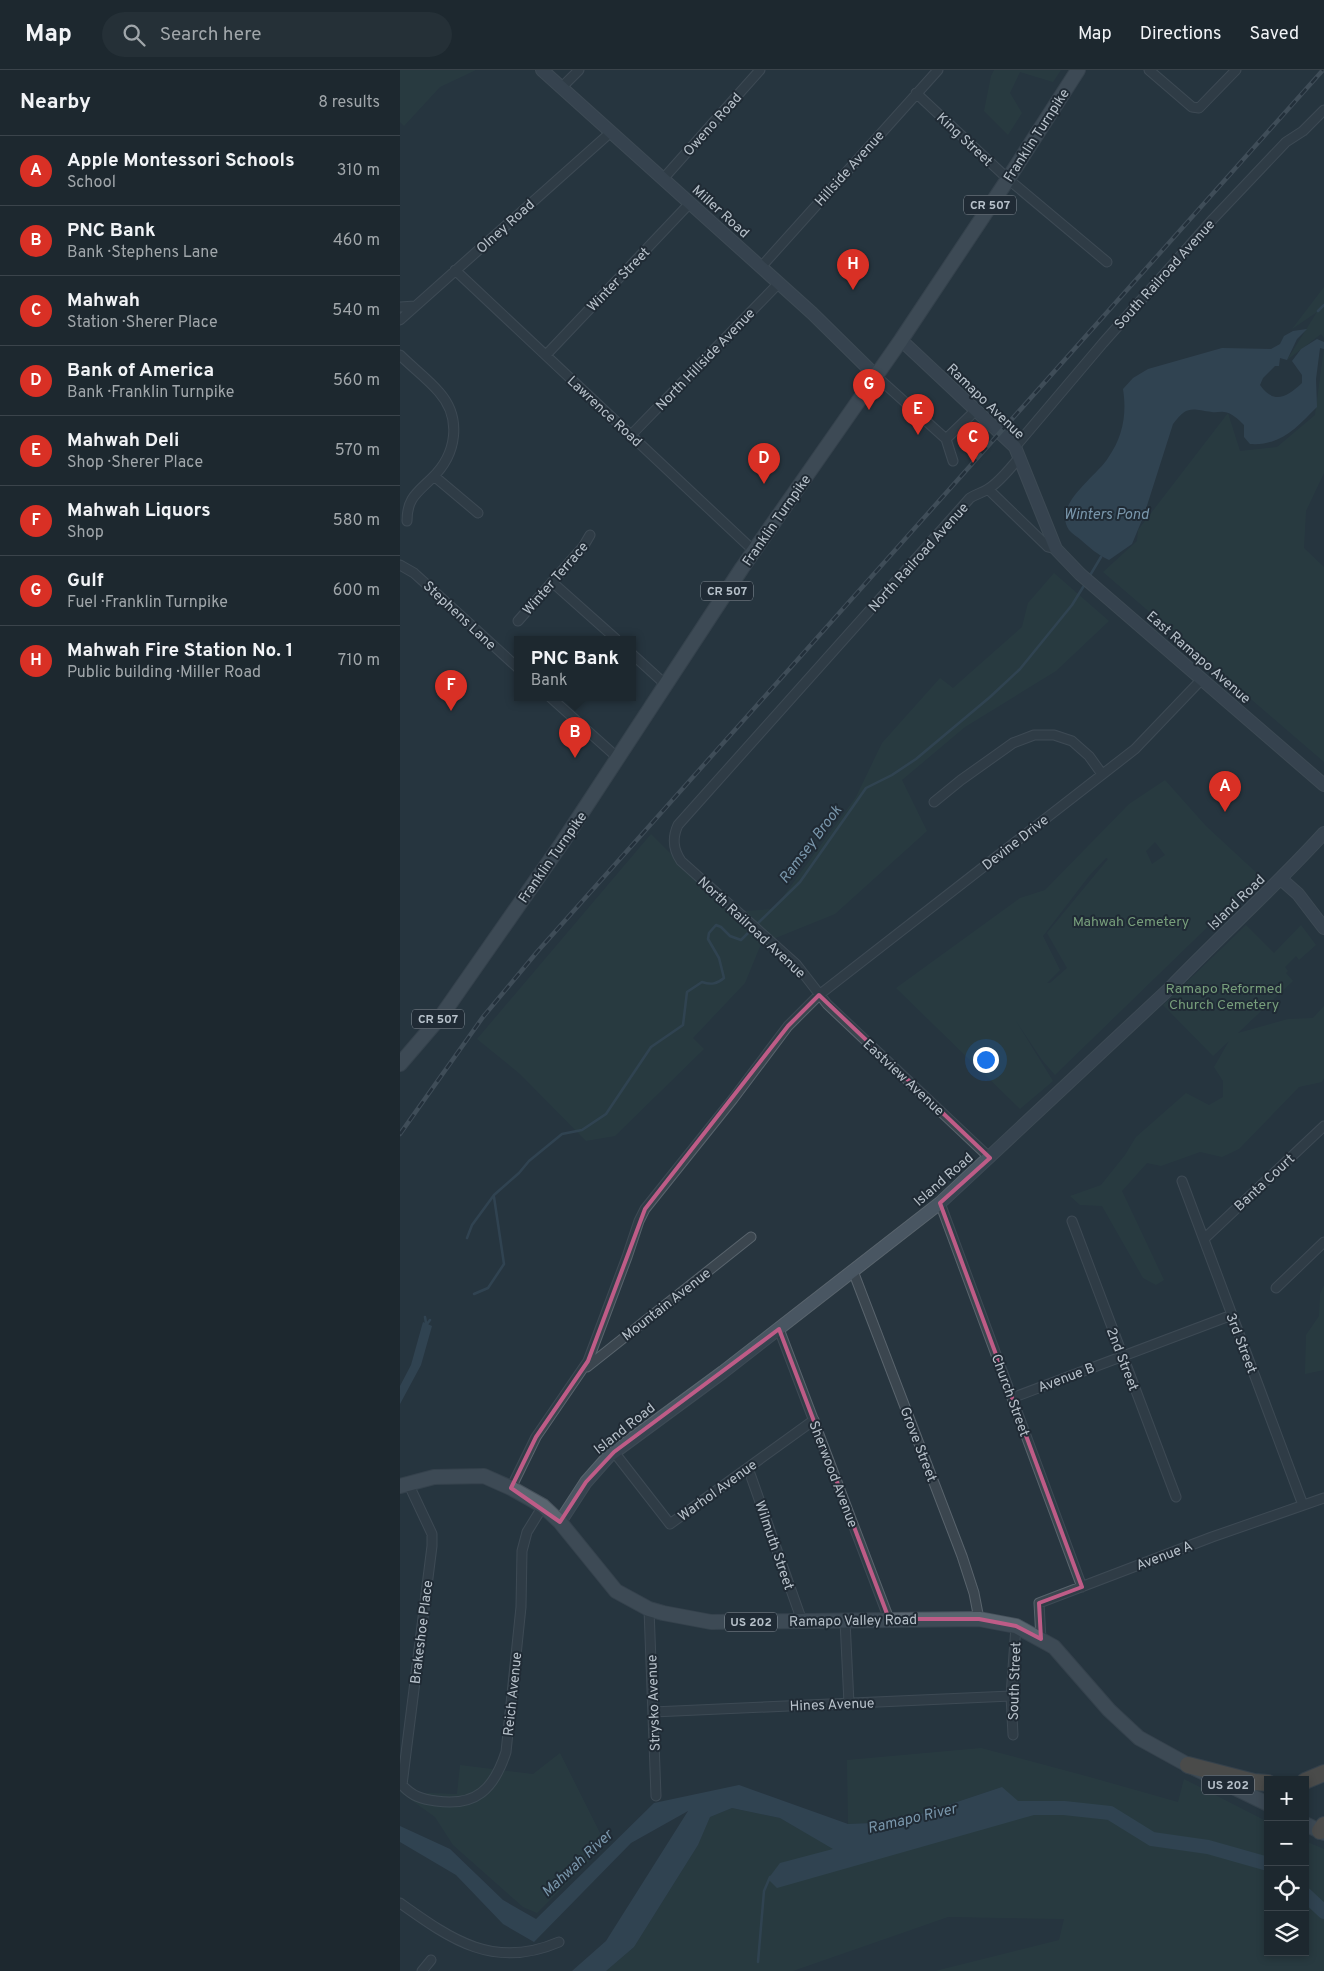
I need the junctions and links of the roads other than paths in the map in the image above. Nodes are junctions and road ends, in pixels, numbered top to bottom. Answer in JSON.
{"nodes":[{"id":1,"x":542,"y":70,"type":"edge"},
{"id":2,"x":579,"y":70,"type":"edge"},
{"id":3,"x":760,"y":70,"type":"edge"},
{"id":4,"x":938,"y":70,"type":"edge"},
{"id":5,"x":1078,"y":70,"type":"edge"},
{"id":6,"x":1149,"y":70,"type":"edge"},
{"id":7,"x":1236,"y":70,"type":"edge"},
{"id":8,"x":562,"y":87,"type":"junction"},
{"id":9,"x":916,"y":94,"type":"junction"},
{"id":10,"x":1324,"y":110,"type":"edge"},
{"id":11,"x":611,"y":132,"type":"junction"},
{"id":12,"x":663,"y":179,"type":"junction"},
{"id":13,"x":1008,"y":179,"type":"junction"},
{"id":14,"x":690,"y":203,"type":"junction"},
{"id":15,"x":1106,"y":262,"type":"dead end"},
{"id":16,"x":761,"y":267,"type":"junction"},
{"id":17,"x":455,"y":270,"type":"junction"},
{"id":18,"x":779,"y":283,"type":"junction"},
{"id":19,"x":415,"y":306,"type":"junction"},
{"id":20,"x":400,"y":307,"type":"edge"},
{"id":21,"x":400,"y":320,"type":"edge"},
{"id":22,"x":901,"y":340,"type":"junction"},
{"id":23,"x":400,"y":355,"type":"edge"},
{"id":24,"x":546,"y":355,"type":"junction"},
{"id":25,"x":876,"y":376,"type":"junction"},
{"id":26,"x":976,"y":410,"type":"junction"},
{"id":27,"x":630,"y":435,"type":"junction"},
{"id":28,"x":946,"y":439,"type":"junction"},
{"id":29,"x":1017,"y":452,"type":"junction"},
{"id":30,"x":953,"y":461,"type":"dead end"},
{"id":31,"x":434,"y":476,"type":"junction"},
{"id":32,"x":988,"y":489,"type":"junction"},
{"id":33,"x":478,"y":513,"type":"dead end"},
{"id":34,"x":407,"y":521,"type":"dead end"},
{"id":35,"x":590,"y":535,"type":"dead end"},
{"id":36,"x":1056,"y":549,"type":"junction"},
{"id":37,"x":754,"y":551,"type":"junction"},
{"id":38,"x":400,"y":565,"type":"edge"},
{"id":39,"x":552,"y":582,"type":"junction"},
{"id":40,"x":518,"y":620,"type":"dead end"},
{"id":41,"x":613,"y":636,"type":"edge"},
{"id":42,"x":636,"y":658,"type":"edge"},
{"id":43,"x":514,"y":664,"type":"edge"},
{"id":44,"x":1202,"y":679,"type":"junction"},
{"id":45,"x":666,"y":685,"type":"junction"},
{"id":46,"x":554,"y":701,"type":"edge"},
{"id":47,"x":619,"y":759,"type":"junction"},
{"id":48,"x":1102,"y":774,"type":"junction"},
{"id":49,"x":1324,"y":785,"type":"edge"},
{"id":50,"x":934,"y":802,"type":"dead end"},
{"id":51,"x":1324,"y":833,"type":"edge"},
{"id":52,"x":1281,"y":879,"type":"junction"},
{"id":53,"x":1324,"y":928,"type":"edge"},
{"id":54,"x":819,"y":995,"type":"junction"},
{"id":55,"x":400,"y":1064,"type":"edge"},
{"id":56,"x":1324,"y":1126,"type":"edge"},
{"id":57,"x":990,"y":1158,"type":"junction"},
{"id":58,"x":1182,"y":1181,"type":"dead end"},
{"id":59,"x":940,"y":1203,"type":"junction"},
{"id":60,"x":1072,"y":1221,"type":"dead end"},
{"id":61,"x":751,"y":1237,"type":"dead end"},
{"id":62,"x":1204,"y":1239,"type":"junction"},
{"id":63,"x":1324,"y":1242,"type":"edge"},
{"id":64,"x":853,"y":1271,"type":"junction"},
{"id":65,"x":1276,"y":1288,"type":"dead end"},
{"id":66,"x":1232,"y":1315,"type":"junction"},
{"id":67,"x":780,"y":1329,"type":"junction"},
{"id":68,"x":1122,"y":1356,"type":"junction"},
{"id":69,"x":581,"y":1371,"type":"junction"},
{"id":70,"x":1012,"y":1398,"type":"junction"},
{"id":71,"x":814,"y":1420,"type":"junction"},
{"id":72,"x":614,"y":1452,"type":"junction"},
{"id":73,"x":748,"y":1468,"type":"junction"},
{"id":74,"x":404,"y":1485,"type":"edge"},
{"id":75,"x":511,"y":1488,"type":"junction"},
{"id":76,"x":1176,"y":1496,"type":"dead end"},
{"id":77,"x":1324,"y":1498,"type":"edge"},
{"id":78,"x":1303,"y":1505,"type":"junction"},
{"id":79,"x":543,"y":1506,"type":"junction"},
{"id":80,"x":560,"y":1522,"type":"junction"},
{"id":81,"x":1082,"y":1587,"type":"junction"},
{"id":82,"x":650,"y":1610,"type":"junction"},
{"id":83,"x":889,"y":1619,"type":"junction"},
{"id":84,"x":979,"y":1619,"type":"junction"},
{"id":85,"x":846,"y":1620,"type":"junction"},
{"id":86,"x":802,"y":1621,"type":"junction"},
{"id":87,"x":1016,"y":1626,"type":"junction"},
{"id":88,"x":1041,"y":1639,"type":"junction"},
{"id":89,"x":1011,"y":1696,"type":"junction"},
{"id":90,"x":849,"y":1704,"type":"junction"},
{"id":91,"x":652,"y":1712,"type":"junction"},
{"id":92,"x":1012,"y":1735,"type":"dead end"},
{"id":93,"x":1188,"y":1765,"type":"junction"},
{"id":94,"x":1324,"y":1773,"type":"edge"},
{"id":95,"x":1309,"y":1780,"type":"edge"},
{"id":96,"x":1264,"y":1783,"type":"edge"},
{"id":97,"x":402,"y":1785,"type":"joint"},
{"id":98,"x":656,"y":1796,"type":"dead end"},
{"id":99,"x":1264,"y":1802,"type":"edge"},
{"id":100,"x":1309,"y":1825,"type":"edge"},
{"id":101,"x":1323,"y":1830,"type":"edge"},
{"id":102,"x":400,"y":1903,"type":"edge"},
{"id":103,"x":559,"y":1942,"type":"dead end"},
{"id":104,"x":431,"y":1960,"type":"dead end"},
{"id":105,"x":422,"y":1971,"type":"edge"}],
"edges":[{"from":1,"to":8,"type":"street","name":"Miller Road"},
{"from":2,"to":8,"type":"street"},
{"from":3,"to":12,"type":"street","name":"Oweno Road"},
{"from":4,"to":9,"type":"street","name":"Hillside Avenue"},
{"from":5,"to":13,"type":"main road","name":"Franklin Turnpike","number":"CR 507"},
{"from":6,"to":7,"type":"street"},
{"from":8,"to":11,"type":"street","name":"Miller Road"},
{"from":9,"to":13,"type":"street","name":"King Street"},
{"from":9,"to":16,"type":"street","name":"Hillside Avenue"},
{"from":10,"to":29,"type":"street","name":"South Railroad Avenue"},
{"from":11,"to":12,"type":"street","name":"Miller Road"},
{"from":11,"to":17,"type":"street","name":"Olney Road"},
{"from":12,"to":14,"type":"street","name":"Miller Road"},
{"from":13,"to":15,"type":"street","name":"King Street"},
{"from":13,"to":22,"type":"main road","name":"Franklin Turnpike","number":"CR 507"},
{"from":14,"to":16,"type":"street","name":"Miller Road"},
{"from":14,"to":24,"type":"street","name":"Winter Street"},
{"from":16,"to":18,"type":"street","name":"Miller Road"},
{"from":17,"to":19,"type":"street","name":"Olney Road"},
{"from":17,"to":24,"type":"street","name":"Lawrence Road"},
{"from":18,"to":25,"type":"street","name":"Miller Road"},
{"from":18,"to":27,"type":"street","name":"North Hillside Avenue"},
{"from":19,"to":20,"type":"street"},
{"from":19,"to":21,"type":"street","name":"Olney Road"},
{"from":22,"to":25,"type":"main road","name":"Franklin Turnpike","number":"CR 507"},
{"from":22,"to":26,"type":"street","name":"Ramapo Avenue"},
{"from":23,"to":31,"type":"street"},
{"from":24,"to":27,"type":"street","name":"Lawrence Road"},
{"from":25,"to":28,"type":"street"},
{"from":25,"to":37,"type":"main road","name":"Franklin Turnpike","number":"CR 507"},
{"from":26,"to":28,"type":"street"},
{"from":26,"to":29,"type":"street","name":"Ramapo Avenue"},
{"from":27,"to":37,"type":"street","name":"Lawrence Road"},
{"from":28,"to":30,"type":"street"},
{"from":29,"to":32,"type":"street","name":"South Railroad Avenue"},
{"from":29,"to":36,"type":"street","name":"Ramapo Avenue"},
{"from":31,"to":33,"type":"street"},
{"from":31,"to":34,"type":"street"},
{"from":32,"to":36,"type":"street"},
{"from":32,"to":54,"type":"street","name":"North Railroad Avenue"},
{"from":35,"to":39,"type":"street","name":"Winter Terrace"},
{"from":36,"to":44,"type":"street","name":"East Ramapo Avenue"},
{"from":37,"to":45,"type":"main road","name":"Franklin Turnpike","number":"CR 507"},
{"from":38,"to":43,"type":"street","name":"Stephens Lane"},
{"from":39,"to":40,"type":"street","name":"Winter Terrace"},
{"from":39,"to":41,"type":"street"},
{"from":42,"to":45,"type":"street"},
{"from":44,"to":48,"type":"street","name":"Devine Drive"},
{"from":44,"to":49,"type":"street","name":"East Ramapo Avenue"},
{"from":45,"to":47,"type":"main road","name":"Franklin Turnpike","number":"CR 507"},
{"from":46,"to":47,"type":"street"},
{"from":47,"to":55,"type":"main road","name":"Franklin Turnpike","number":"CR 507"},
{"from":48,"to":50,"type":"street"},
{"from":48,"to":54,"type":"street","name":"Devine Drive"},
{"from":51,"to":52,"type":"street","name":"Island Road"},
{"from":52,"to":53,"type":"street"},
{"from":52,"to":57,"type":"street","name":"Island Road"},
{"from":54,"to":57,"type":"street","name":"Eastview Avenue"},
{"from":54,"to":69,"type":"street"},
{"from":56,"to":62,"type":"street","name":"Banta Court"},
{"from":57,"to":59,"type":"street","name":"Island Road"},
{"from":58,"to":62,"type":"street","name":"3rd Street"},
{"from":59,"to":64,"type":"street","name":"Island Road"},
{"from":59,"to":70,"type":"street","name":"Church Street"},
{"from":60,"to":68,"type":"street","name":"2nd Street"},
{"from":61,"to":69,"type":"street","name":"Mountain Avenue"},
{"from":62,"to":66,"type":"street","name":"3rd Street"},
{"from":63,"to":65,"type":"street"},
{"from":64,"to":67,"type":"street","name":"Island Road"},
{"from":64,"to":84,"type":"street","name":"Grove Street"},
{"from":66,"to":68,"type":"street","name":"Avenue B"},
{"from":66,"to":78,"type":"street","name":"3rd Street"},
{"from":67,"to":71,"type":"street","name":"Sherwood Avenue"},
{"from":67,"to":72,"type":"street","name":"Island Road"},
{"from":68,"to":70,"type":"street","name":"Avenue B"},
{"from":68,"to":76,"type":"street","name":"2nd Street"},
{"from":69,"to":75,"type":"street"},
{"from":70,"to":81,"type":"street","name":"Church Street"},
{"from":71,"to":73,"type":"street","name":"Warhol Avenue"},
{"from":71,"to":83,"type":"street","name":"Sherwood Avenue"},
{"from":72,"to":73,"type":"street","name":"Warhol Avenue"},
{"from":72,"to":80,"type":"street","name":"Island Road"},
{"from":73,"to":86,"type":"street","name":"Wilmuth Street"},
{"from":74,"to":75,"type":"main road","name":"Ramapo Valley Road","number":"US 202"},
{"from":74,"to":97,"type":"street","name":"Brakeshoe Place"},
{"from":75,"to":79,"type":"main road","name":"Ramapo Valley Road","number":"US 202"},
{"from":77,"to":78,"type":"street","name":"Avenue A"},
{"from":78,"to":81,"type":"street","name":"Avenue A"},
{"from":79,"to":80,"type":"main road","name":"Ramapo Valley Road","number":"US 202"},
{"from":79,"to":97,"type":"street","name":"Reich Avenue"},
{"from":80,"to":82,"type":"main road","name":"Ramapo Valley Road","number":"US 202"},
{"from":81,"to":88,"type":"street","name":"Avenue A"},
{"from":82,"to":86,"type":"main road","name":"Ramapo Valley Road","number":"US 202"},
{"from":82,"to":91,"type":"street","name":"Strysko Avenue"},
{"from":83,"to":84,"type":"main road","name":"Ramapo Valley Road","number":"US 202"},
{"from":83,"to":85,"type":"main road","name":"Ramapo Valley Road","number":"US 202"},
{"from":84,"to":87,"type":"main road","name":"Ramapo Valley Road","number":"US 202"},
{"from":85,"to":86,"type":"main road","name":"Ramapo Valley Road","number":"US 202"},
{"from":85,"to":90,"type":"street"},
{"from":87,"to":88,"type":"main road","name":"Ramapo Valley Road","number":"US 202"},
{"from":87,"to":89,"type":"street","name":"South Street"},
{"from":88,"to":93,"type":"main road","name":"Ramapo Valley Road","number":"US 202"},
{"from":89,"to":90,"type":"street","name":"Hines Avenue"},
{"from":89,"to":92,"type":"street","name":"South Street"},
{"from":90,"to":91,"type":"street","name":"Hines Avenue"},
{"from":91,"to":98,"type":"street","name":"Strysko Avenue"},
{"from":93,"to":96,"type":"highway"},
{"from":93,"to":99,"type":"main road","name":"Ramapo Valley Road","number":"US 202"},
{"from":94,"to":95,"type":"highway"},
{"from":100,"to":101,"type":"main road"},
{"from":102,"to":103,"type":"street"},
{"from":104,"to":105,"type":"street"}]}
